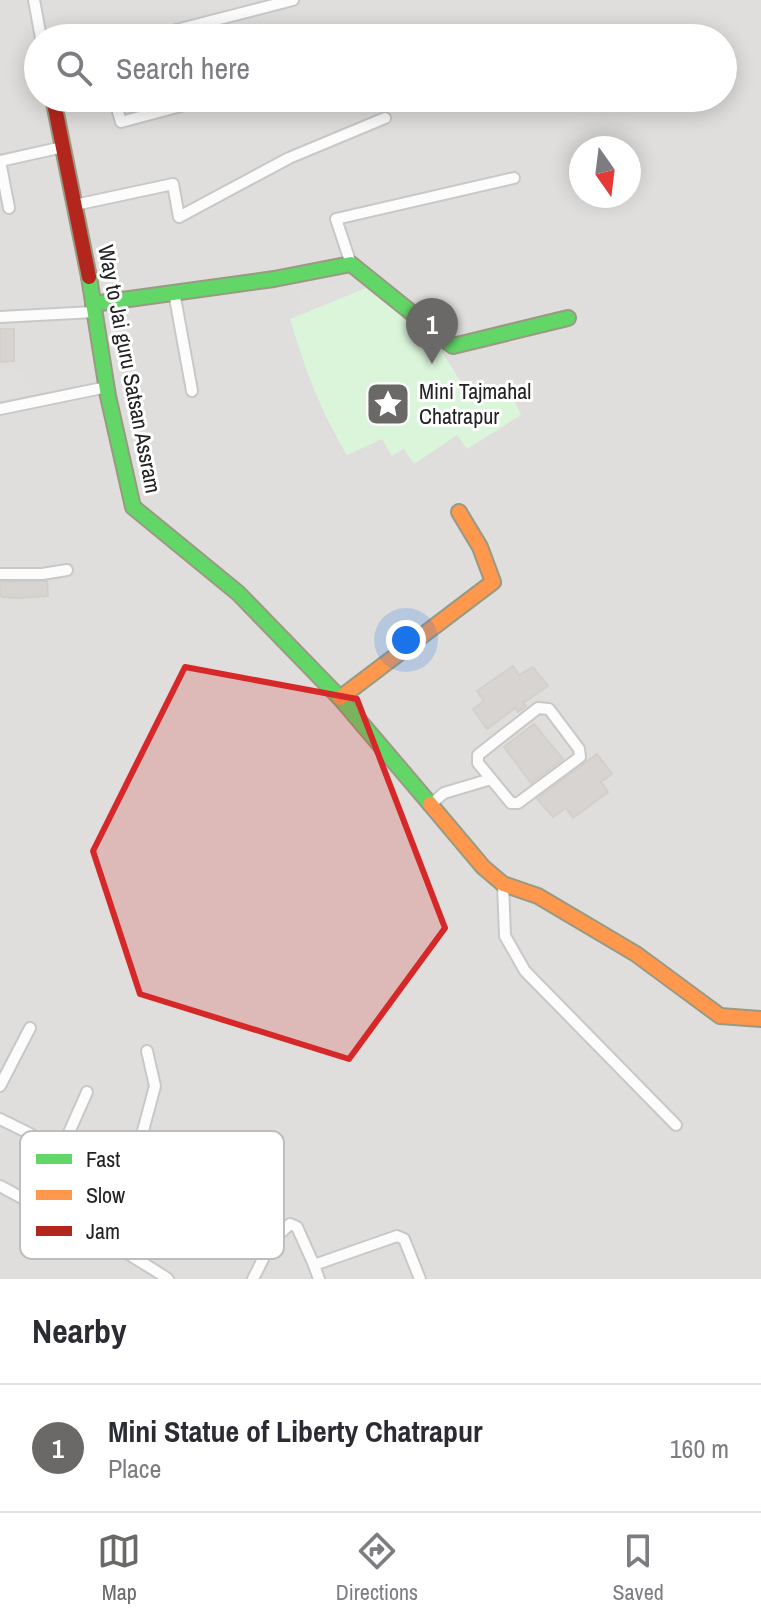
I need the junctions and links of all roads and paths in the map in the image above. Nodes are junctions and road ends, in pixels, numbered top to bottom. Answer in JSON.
{"nodes":[{"id":1,"x":34,"y":0,"type":"edge"},
{"id":2,"x":293,"y":0,"type":"edge"},
{"id":3,"x":38,"y":24,"type":"edge"},
{"id":4,"x":200,"y":24,"type":"edge"},
{"id":5,"x":56,"y":112,"type":"edge"},
{"id":6,"x":118,"y":112,"type":"edge"},
{"id":7,"x":158,"y":112,"type":"edge"},
{"id":8,"x":385,"y":118,"type":"dead end"},
{"id":9,"x":63,"y":147,"type":"junction"},
{"id":10,"x":514,"y":178,"type":"dead end"},
{"id":11,"x":75,"y":205,"type":"junction"},
{"id":12,"x":9,"y":208,"type":"dead end"},
{"id":13,"x":351,"y":264,"type":"junction"},
{"id":14,"x":174,"y":292,"type":"junction"},
{"id":15,"x":94,"y":308,"type":"junction"},
{"id":16,"x":0,"y":317,"type":"edge"},
{"id":17,"x":568,"y":318,"type":"dead end"},
{"id":18,"x":107,"y":387,"type":"junction"},
{"id":19,"x":192,"y":391,"type":"dead end"},
{"id":20,"x":0,"y":409,"type":"edge"},
{"id":21,"x":459,"y":512,"type":"dead end"},
{"id":22,"x":67,"y":570,"type":"dead end"},
{"id":23,"x":0,"y":574,"type":"edge"},
{"id":24,"x":340,"y":698,"type":"junction"},
{"id":25,"x":491,"y":779,"type":"junction"},
{"id":26,"x":431,"y":804,"type":"junction"},
{"id":27,"x":503,"y":884,"type":"junction"},
{"id":28,"x":761,"y":1019,"type":"edge"},
{"id":29,"x":30,"y":1028,"type":"dead end"},
{"id":30,"x":147,"y":1051,"type":"dead end"},
{"id":31,"x":0,"y":1086,"type":"edge"},
{"id":32,"x":87,"y":1092,"type":"dead end"},
{"id":33,"x":0,"y":1119,"type":"edge"},
{"id":34,"x":676,"y":1125,"type":"dead end"},
{"id":35,"x":22,"y":1131,"type":"edge"},
{"id":36,"x":70,"y":1131,"type":"edge"},
{"id":37,"x":143,"y":1131,"type":"edge"},
{"id":38,"x":0,"y":1186,"type":"edge"},
{"id":39,"x":20,"y":1197,"type":"edge"},
{"id":40,"x":284,"y":1230,"type":"edge"},
{"id":41,"x":138,"y":1259,"type":"edge"},
{"id":42,"x":263,"y":1259,"type":"edge"},
{"id":43,"x":314,"y":1265,"type":"junction"},
{"id":44,"x":168,"y":1279,"type":"edge"},
{"id":45,"x":253,"y":1279,"type":"edge"},
{"id":46,"x":319,"y":1279,"type":"edge"},
{"id":47,"x":420,"y":1279,"type":"edge"}],
"edges":[{"from":1,"to":3,"type":"street"},
{"from":2,"to":4,"type":"street"},
{"from":5,"to":9,"type":"street","name":"Way to Jai guru Satsan Assram"},
{"from":6,"to":7,"type":"street"},
{"from":8,"to":11,"type":"street"},
{"from":9,"to":11,"type":"street","name":"Way to Jai guru Satsan Assram"},
{"from":9,"to":12,"type":"street"},
{"from":10,"to":13,"type":"street"},
{"from":11,"to":15,"type":"street","name":"Way to Jai guru Satsan Assram"},
{"from":13,"to":14,"type":"street"},
{"from":13,"to":17,"type":"street"},
{"from":14,"to":15,"type":"street"},
{"from":14,"to":19,"type":"street"},
{"from":15,"to":16,"type":"street"},
{"from":15,"to":18,"type":"street","name":"Way to Jai guru Satsan Assram"},
{"from":18,"to":20,"type":"street"},
{"from":18,"to":24,"type":"street","name":"Way to Jai guru Satsan Assram"},
{"from":21,"to":24,"type":"street"},
{"from":22,"to":23,"type":"street"},
{"from":24,"to":26,"type":"street","name":"Way to Jai guru Satsan Assram"},
{"from":25,"to":25,"type":"street"},
{"from":25,"to":26,"type":"street"},
{"from":26,"to":27,"type":"street","name":"Way to Jai guru Satsan Assram"},
{"from":27,"to":28,"type":"street"},
{"from":27,"to":34,"type":"street"},
{"from":29,"to":31,"type":"street"},
{"from":30,"to":37,"type":"street"},
{"from":32,"to":36,"type":"street"},
{"from":33,"to":35,"type":"street"},
{"from":38,"to":39,"type":"street"},
{"from":40,"to":43,"type":"street"},
{"from":41,"to":44,"type":"street"},
{"from":42,"to":45,"type":"street"},
{"from":43,"to":46,"type":"street"},
{"from":43,"to":47,"type":"street"}]}
